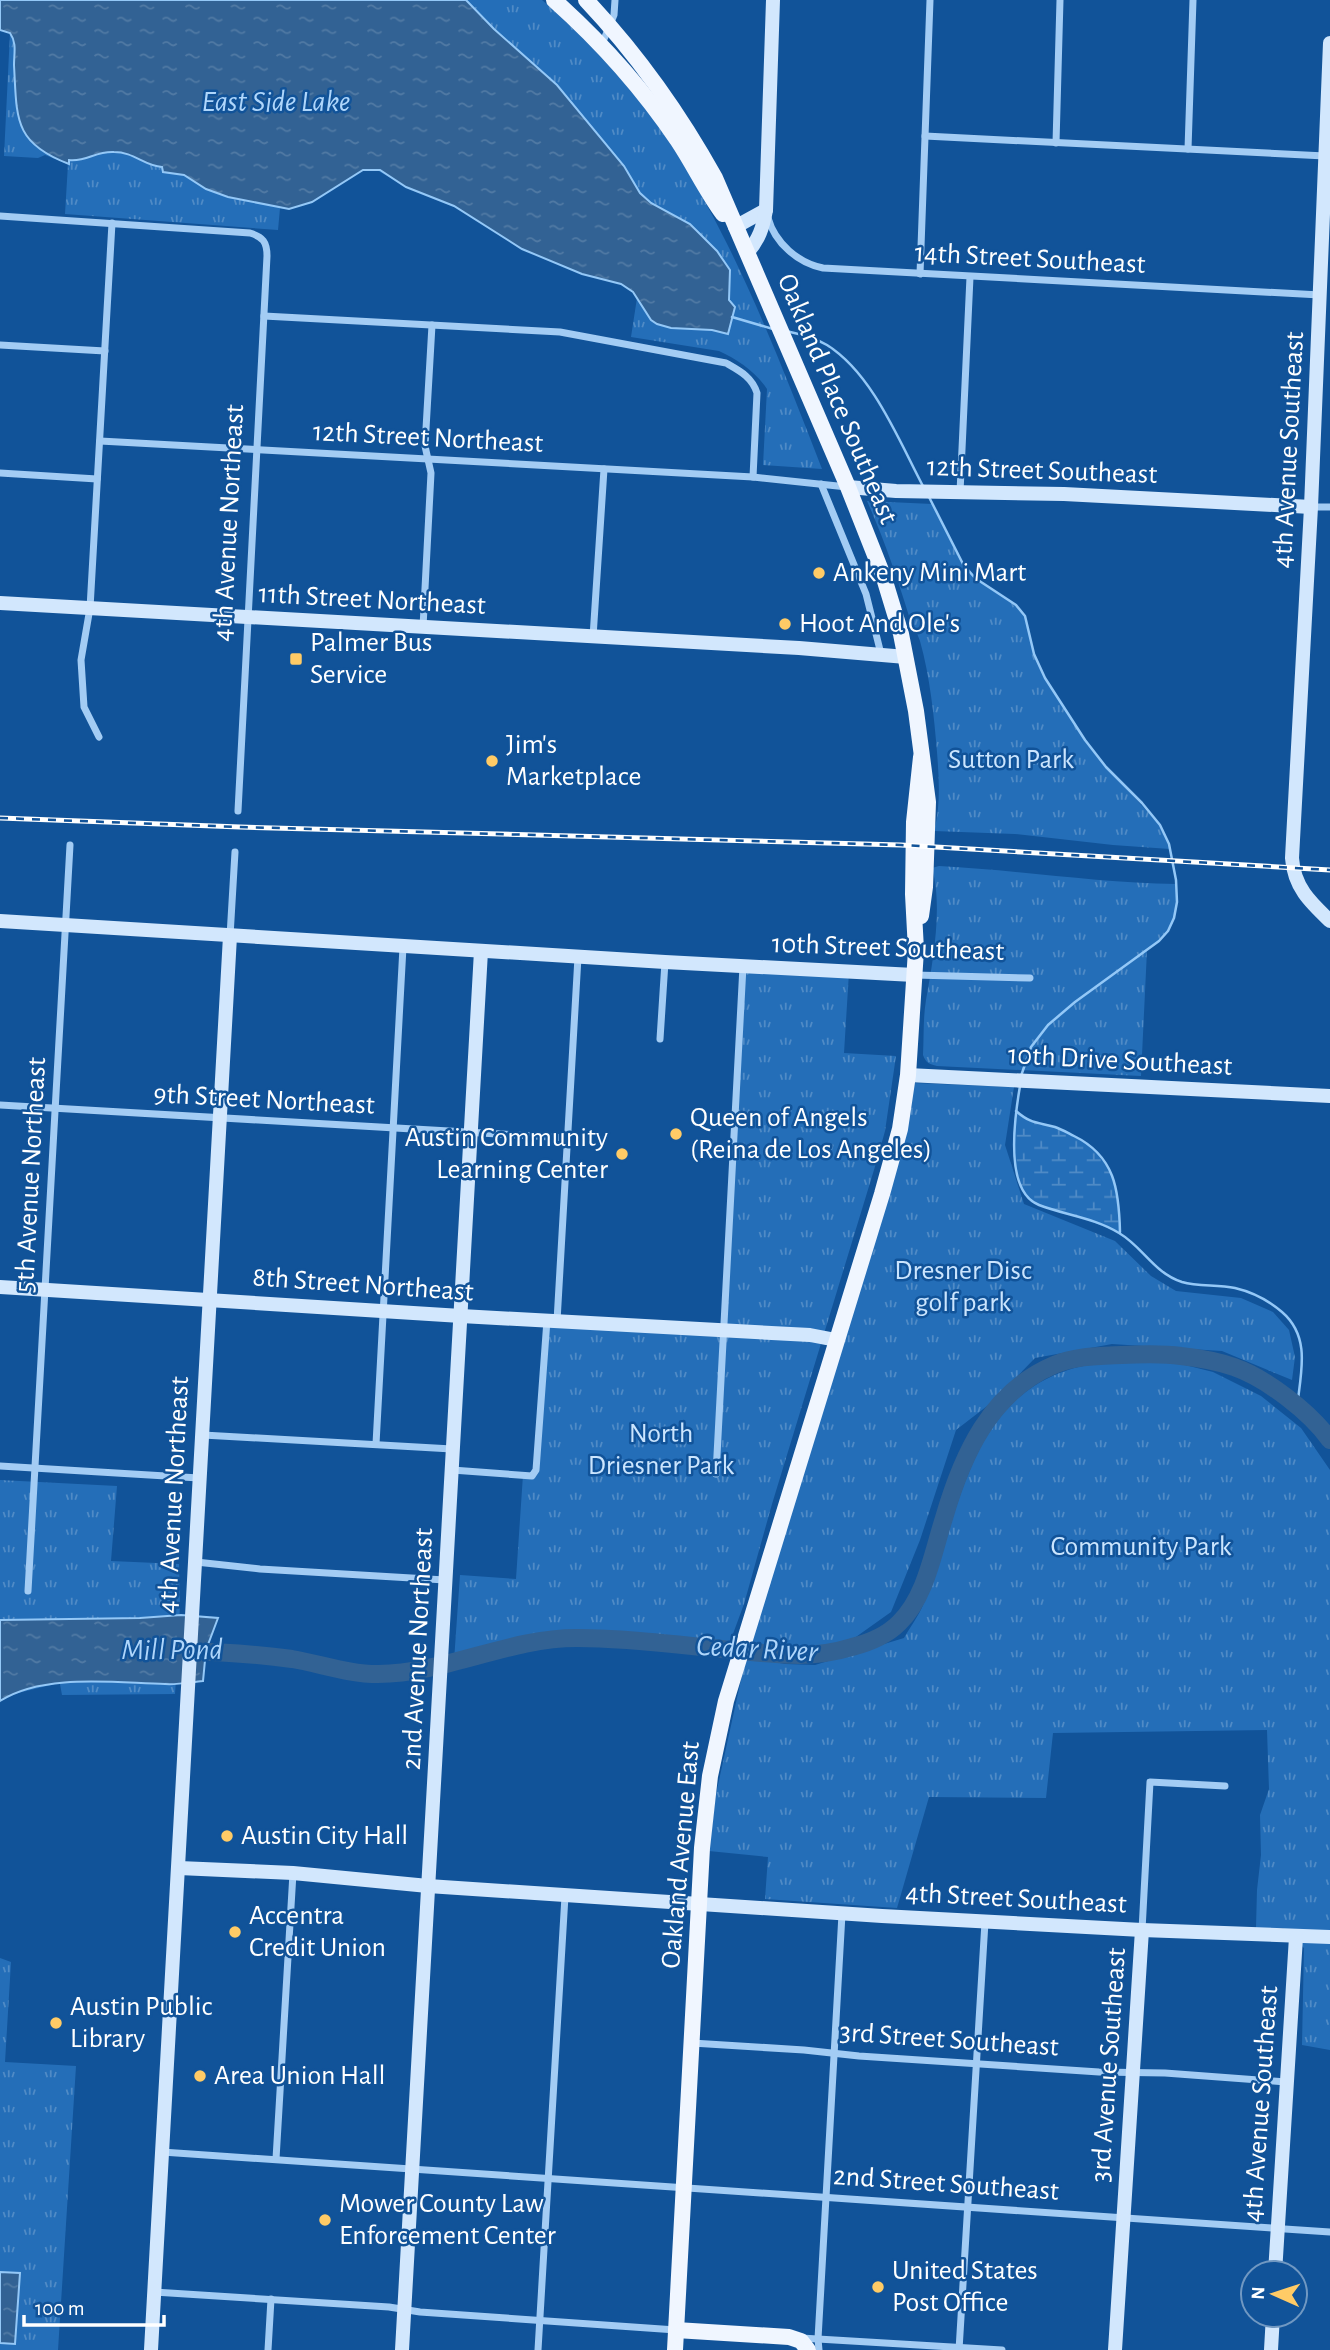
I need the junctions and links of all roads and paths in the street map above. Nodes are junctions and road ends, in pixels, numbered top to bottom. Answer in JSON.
{"nodes":[{"id":1,"x":554,"y":0,"type":"edge"},
{"id":2,"x":586,"y":0,"type":"edge"},
{"id":3,"x":615,"y":0,"type":"edge"},
{"id":4,"x":773,"y":0,"type":"edge"},
{"id":5,"x":930,"y":0,"type":"edge"},
{"id":6,"x":1060,"y":0,"type":"edge"},
{"id":7,"x":1193,"y":0,"type":"edge"},
{"id":8,"x":611,"y":26,"type":"junction"},
{"id":9,"x":1330,"y":43,"type":"edge"},
{"id":10,"x":602,"y":45,"type":"junction"},
{"id":11,"x":925,"y":136,"type":"junction"},
{"id":12,"x":1056,"y":143,"type":"junction"},
{"id":13,"x":1188,"y":149,"type":"junction"},
{"id":14,"x":1326,"y":156,"type":"junction"},
{"id":15,"x":765,"y":211,"type":"junction"},
{"id":16,"x":0,"y":216,"type":"edge"},
{"id":17,"x":112,"y":223,"type":"junction"},
{"id":18,"x":735,"y":227,"type":"junction"},
{"id":19,"x":747,"y":253,"type":"junction"},
{"id":20,"x":920,"y":274,"type":"junction"},
{"id":21,"x":971,"y":277,"type":"junction"},
{"id":22,"x":1321,"y":295,"type":"junction"},
{"id":23,"x":264,"y":316,"type":"junction"},
{"id":24,"x":432,"y":325,"type":"junction"},
{"id":25,"x":0,"y":345,"type":"edge"},
{"id":26,"x":104,"y":352,"type":"junction"},
{"id":27,"x":100,"y":441,"type":"junction"},
{"id":28,"x":258,"y":450,"type":"junction"},
{"id":29,"x":429,"y":459,"type":"junction"},
{"id":30,"x":604,"y":469,"type":"junction"},
{"id":31,"x":0,"y":473,"type":"edge"},
{"id":32,"x":753,"y":477,"type":"junction"},
{"id":33,"x":97,"y":479,"type":"junction"},
{"id":34,"x":821,"y":484,"type":"junction"},
{"id":35,"x":848,"y":487,"type":"junction"},
{"id":36,"x":953,"y":491,"type":"junction"},
{"id":37,"x":1311,"y":507,"type":"junction"},
{"id":38,"x":1330,"y":507,"type":"edge"},
{"id":39,"x":0,"y":603,"type":"edge"},
{"id":40,"x":90,"y":608,"type":"junction"},
{"id":41,"x":249,"y":618,"type":"junction"},
{"id":42,"x":423,"y":627,"type":"junction"},
{"id":43,"x":593,"y":637,"type":"junction"},
{"id":44,"x":881,"y":655,"type":"junction"},
{"id":45,"x":906,"y":657,"type":"junction"},
{"id":46,"x":99,"y":737,"type":"dead end"},
{"id":47,"x":238,"y":811,"type":"dead end"},
{"id":48,"x":70,"y":845,"type":"dead end"},
{"id":49,"x":235,"y":852,"type":"dead end"},
{"id":50,"x":0,"y":921,"type":"edge"},
{"id":51,"x":1330,"y":921,"type":"edge"},
{"id":52,"x":66,"y":925,"type":"junction"},
{"id":53,"x":230,"y":936,"type":"junction"},
{"id":54,"x":403,"y":947,"type":"junction"},
{"id":55,"x":481,"y":951,"type":"junction"},
{"id":56,"x":578,"y":957,"type":"junction"},
{"id":57,"x":665,"y":962,"type":"junction"},
{"id":58,"x":743,"y":967,"type":"junction"},
{"id":59,"x":914,"y":975,"type":"junction"},
{"id":60,"x":1030,"y":978,"type":"dead end"},
{"id":61,"x":660,"y":1039,"type":"dead end"},
{"id":62,"x":908,"y":1075,"type":"junction"},
{"id":63,"x":1330,"y":1096,"type":"edge"},
{"id":64,"x":0,"y":1105,"type":"edge"},
{"id":65,"x":55,"y":1108,"type":"junction"},
{"id":66,"x":220,"y":1119,"type":"junction"},
{"id":67,"x":393,"y":1128,"type":"junction"},
{"id":68,"x":471,"y":1132,"type":"junction"},
{"id":69,"x":568,"y":1138,"type":"junction"},
{"id":70,"x":0,"y":1287,"type":"edge"},
{"id":71,"x":46,"y":1290,"type":"junction"},
{"id":72,"x":210,"y":1300,"type":"junction"},
{"id":73,"x":384,"y":1311,"type":"junction"},
{"id":74,"x":461,"y":1316,"type":"junction"},
{"id":75,"x":552,"y":1321,"type":"junction"},
{"id":76,"x":723,"y":1331,"type":"junction"},
{"id":77,"x":835,"y":1340,"type":"junction"},
{"id":78,"x":202,"y":1435,"type":"junction"},
{"id":79,"x":376,"y":1444,"type":"junction"},
{"id":80,"x":453,"y":1449,"type":"junction"},
{"id":81,"x":0,"y":1466,"type":"edge"},
{"id":82,"x":35,"y":1468,"type":"junction"},
{"id":83,"x":452,"y":1470,"type":"junction"},
{"id":84,"x":716,"y":1474,"type":"dead end"},
{"id":85,"x":200,"y":1478,"type":"junction"},
{"id":86,"x":195,"y":1562,"type":"junction"},
{"id":87,"x":446,"y":1580,"type":"junction"},
{"id":88,"x":28,"y":1591,"type":"dead end"},
{"id":89,"x":1225,"y":1786,"type":"dead end"},
{"id":90,"x":179,"y":1868,"type":"junction"},
{"id":91,"x":293,"y":1873,"type":"junction"},
{"id":92,"x":428,"y":1886,"type":"junction"},
{"id":93,"x":565,"y":1896,"type":"junction"},
{"id":94,"x":699,"y":1905,"type":"junction"},
{"id":95,"x":842,"y":1914,"type":"junction"},
{"id":96,"x":985,"y":1922,"type":"junction"},
{"id":97,"x":1142,"y":1930,"type":"junction"},
{"id":98,"x":1296,"y":1937,"type":"junction"},
{"id":99,"x":1330,"y":1937,"type":"edge"},
{"id":100,"x":692,"y":2043,"type":"junction"},
{"id":101,"x":833,"y":2053,"type":"junction"},
{"id":102,"x":976,"y":2063,"type":"junction"},
{"id":103,"x":1133,"y":2073,"type":"junction"},
{"id":104,"x":1287,"y":2082,"type":"junction"},
{"id":105,"x":162,"y":2152,"type":"junction"},
{"id":106,"x":276,"y":2159,"type":"junction"},
{"id":107,"x":413,"y":2169,"type":"junction"},
{"id":108,"x":548,"y":2178,"type":"junction"},
{"id":109,"x":684,"y":2188,"type":"junction"},
{"id":110,"x":825,"y":2197,"type":"junction"},
{"id":111,"x":967,"y":2206,"type":"junction"},
{"id":112,"x":1124,"y":2217,"type":"junction"},
{"id":113,"x":1278,"y":2228,"type":"junction"},
{"id":114,"x":1330,"y":2232,"type":"edge"},
{"id":115,"x":1276,"y":2259,"type":"edge"},
{"id":116,"x":154,"y":2292,"type":"junction"},
{"id":117,"x":271,"y":2299,"type":"junction"},
{"id":118,"x":405,"y":2309,"type":"junction"},
{"id":119,"x":540,"y":2319,"type":"junction"},
{"id":120,"x":1272,"y":2329,"type":"edge"},
{"id":121,"x":677,"y":2330,"type":"junction"},
{"id":122,"x":813,"y":2345,"type":"edge"},
{"id":123,"x":959,"y":2349,"type":"edge"},
{"id":124,"x":151,"y":2350,"type":"edge"},
{"id":125,"x":268,"y":2350,"type":"edge"},
{"id":126,"x":402,"y":2350,"type":"edge"},
{"id":127,"x":538,"y":2350,"type":"edge"},
{"id":128,"x":675,"y":2350,"type":"edge"},
{"id":129,"x":819,"y":2350,"type":"edge"},
{"id":130,"x":1002,"y":2350,"type":"edge"},
{"id":131,"x":1115,"y":2350,"type":"edge"},
{"id":132,"x":1271,"y":2350,"type":"edge"}],
"edges":[{"from":1,"to":10,"type":"main road"},
{"from":2,"to":8,"type":"main road"},
{"from":3,"to":8,"type":"street"},
{"from":4,"to":15,"type":"street"},
{"from":5,"to":11,"type":"street"},
{"from":6,"to":12,"type":"street"},
{"from":7,"to":13,"type":"street"},
{"from":8,"to":10,"type":"street"},
{"from":8,"to":18,"type":"main road"},
{"from":9,"to":14,"type":"street","name":"4th Avenue Southeast"},
{"from":10,"to":18,"type":"main road"},
{"from":11,"to":12,"type":"street"},
{"from":11,"to":20,"type":"street"},
{"from":12,"to":13,"type":"street"},
{"from":13,"to":14,"type":"street"},
{"from":14,"to":22,"type":"street","name":"4th Avenue Southeast"},
{"from":15,"to":18,"type":"street"},
{"from":15,"to":19,"type":"street"},
{"from":15,"to":20,"type":"street","name":"14th Street Southeast"},
{"from":16,"to":17,"type":"street"},
{"from":17,"to":23,"type":"street","name":"4th Avenue Northeast"},
{"from":17,"to":26,"type":"street"},
{"from":18,"to":19,"type":"main road","name":"Oakland Place Southeast"},
{"from":19,"to":35,"type":"main road","name":"Oakland Place Southeast"},
{"from":20,"to":21,"type":"street","name":"14th Street Southeast"},
{"from":21,"to":22,"type":"street","name":"14th Street Southeast"},
{"from":21,"to":36,"type":"street"},
{"from":22,"to":37,"type":"street","name":"4th Avenue Southeast"},
{"from":23,"to":24,"type":"street"},
{"from":23,"to":28,"type":"street","name":"4th Avenue Northeast"},
{"from":24,"to":29,"type":"street"},
{"from":24,"to":32,"type":"street"},
{"from":25,"to":26,"type":"street"},
{"from":26,"to":27,"type":"street"},
{"from":27,"to":28,"type":"street","name":"12th Street Northeast"},
{"from":27,"to":33,"type":"street"},
{"from":28,"to":29,"type":"street","name":"12th Street Northeast"},
{"from":28,"to":41,"type":"street","name":"4th Avenue Northeast"},
{"from":29,"to":30,"type":"street","name":"12th Street Northeast"},
{"from":29,"to":42,"type":"street"},
{"from":30,"to":32,"type":"street","name":"12th Street Northeast"},
{"from":30,"to":43,"type":"street"},
{"from":31,"to":33,"type":"street"},
{"from":32,"to":34,"type":"street","name":"12th Street Southeast"},
{"from":33,"to":40,"type":"street"},
{"from":34,"to":35,"type":"street","name":"12th Street Southeast"},
{"from":34,"to":44,"type":"street"},
{"from":35,"to":36,"type":"street","name":"12th Street Southeast"},
{"from":35,"to":45,"type":"main road","name":"Oakland Place Southeast"},
{"from":36,"to":37,"type":"street","name":"12th Street Southeast"},
{"from":37,"to":38,"type":"street","name":"12th Street Southeast"},
{"from":37,"to":51,"type":"street","name":"4th Avenue Southeast"},
{"from":39,"to":40,"type":"street","name":"11th Street Northeast"},
{"from":40,"to":41,"type":"street","name":"11th Street Northeast"},
{"from":40,"to":46,"type":"street"},
{"from":41,"to":42,"type":"street","name":"11th Street Northeast"},
{"from":41,"to":47,"type":"street","name":"4th Avenue Northeast"},
{"from":42,"to":43,"type":"street","name":"11th Street Northeast"},
{"from":43,"to":44,"type":"street","name":"11th Street Northeast"},
{"from":44,"to":45,"type":"street","name":"11th Street Northeast"},
{"from":45,"to":59,"type":"main road","name":"Oakland Place Southeast"},
{"from":48,"to":52,"type":"street","name":"5th Avenue Northeast"},
{"from":49,"to":53,"type":"street","name":"4th Avenue Northeast"},
{"from":50,"to":52,"type":"street","name":"10th Street Southeast"},
{"from":52,"to":53,"type":"street","name":"10th Street Southeast"},
{"from":52,"to":65,"type":"street","name":"5th Avenue Northeast"},
{"from":53,"to":54,"type":"street","name":"10th Street Southeast"},
{"from":53,"to":66,"type":"street","name":"4th Avenue Northeast"},
{"from":54,"to":55,"type":"street","name":"10th Street Southeast"},
{"from":54,"to":67,"type":"street"},
{"from":55,"to":56,"type":"street","name":"10th Street Southeast"},
{"from":55,"to":68,"type":"street","name":"2nd Avenue Northeast"},
{"from":56,"to":57,"type":"street","name":"10th Street Southeast"},
{"from":56,"to":69,"type":"street"},
{"from":57,"to":58,"type":"street","name":"10th Street Southeast"},
{"from":57,"to":61,"type":"street"},
{"from":58,"to":59,"type":"street","name":"10th Street Southeast"},
{"from":58,"to":76,"type":"street"},
{"from":59,"to":60,"type":"street","name":"10th Street Southeast"},
{"from":59,"to":62,"type":"main road","name":"Oakland Place Southeast"},
{"from":62,"to":63,"type":"street","name":"10th Drive Southeast"},
{"from":62,"to":77,"type":"main road","name":"Oakland Place Southeast"},
{"from":64,"to":65,"type":"street","name":"9th Street Northeast"},
{"from":65,"to":66,"type":"street","name":"9th Street Northeast"},
{"from":65,"to":71,"type":"street","name":"5th Avenue Northeast"},
{"from":66,"to":67,"type":"street","name":"9th Street Northeast"},
{"from":66,"to":72,"type":"street","name":"4th Avenue Northeast"},
{"from":67,"to":68,"type":"street","name":"9th Street Northeast"},
{"from":67,"to":73,"type":"street"},
{"from":68,"to":69,"type":"street","name":"9th Street Northeast"},
{"from":68,"to":74,"type":"street","name":"2nd Avenue Northeast"},
{"from":69,"to":75,"type":"street"},
{"from":70,"to":71,"type":"street","name":"8th Street Northeast"},
{"from":71,"to":72,"type":"street","name":"8th Street Northeast"},
{"from":71,"to":82,"type":"street","name":"5th Avenue Northeast"},
{"from":72,"to":73,"type":"street","name":"8th Street Northeast"},
{"from":72,"to":78,"type":"street","name":"4th Avenue Northeast"},
{"from":73,"to":74,"type":"street","name":"8th Street Northeast"},
{"from":73,"to":79,"type":"street"},
{"from":74,"to":75,"type":"street","name":"8th Street Northeast"},
{"from":74,"to":80,"type":"street","name":"2nd Avenue Northeast"},
{"from":75,"to":76,"type":"street","name":"8th Street Northeast"},
{"from":75,"to":83,"type":"street"},
{"from":76,"to":77,"type":"street","name":"8th Street Northeast"},
{"from":76,"to":84,"type":"street"},
{"from":77,"to":94,"type":"main road","name":"Oakland Avenue East"},
{"from":78,"to":79,"type":"street"},
{"from":78,"to":85,"type":"street","name":"4th Avenue Northeast"},
{"from":79,"to":80,"type":"street"},
{"from":80,"to":83,"type":"street","name":"2nd Avenue Northeast"},
{"from":81,"to":82,"type":"street"},
{"from":82,"to":85,"type":"street"},
{"from":82,"to":88,"type":"street","name":"5th Avenue Northeast"},
{"from":83,"to":87,"type":"street","name":"2nd Avenue Northeast"},
{"from":85,"to":86,"type":"street","name":"4th Avenue Northeast"},
{"from":86,"to":87,"type":"street"},
{"from":86,"to":90,"type":"street","name":"4th Avenue Northeast"},
{"from":87,"to":92,"type":"street","name":"2nd Avenue Northeast"},
{"from":89,"to":97,"type":"street","name":"3rd Avenue Southeast"},
{"from":90,"to":91,"type":"street","name":"4th Street Southeast"},
{"from":90,"to":105,"type":"street","name":"4th Avenue Northeast"},
{"from":91,"to":92,"type":"street","name":"4th Street Southeast"},
{"from":91,"to":106,"type":"street"},
{"from":92,"to":93,"type":"street","name":"4th Street Southeast"},
{"from":92,"to":107,"type":"street","name":"2nd Avenue Northeast"},
{"from":93,"to":94,"type":"street","name":"4th Street Southeast"},
{"from":93,"to":108,"type":"street"},
{"from":94,"to":95,"type":"street","name":"4th Street Southeast"},
{"from":94,"to":100,"type":"main road","name":"Oakland Avenue East"},
{"from":95,"to":96,"type":"street","name":"4th Street Southeast"},
{"from":95,"to":101,"type":"street"},
{"from":96,"to":97,"type":"street","name":"4th Street Southeast"},
{"from":96,"to":102,"type":"street"},
{"from":97,"to":98,"type":"street","name":"4th Street Southeast"},
{"from":97,"to":103,"type":"street","name":"3rd Avenue Southeast"},
{"from":98,"to":99,"type":"street","name":"4th Street Southeast"},
{"from":98,"to":104,"type":"street","name":"4th Avenue Southeast"},
{"from":100,"to":101,"type":"street","name":"3rd Street Southeast"},
{"from":100,"to":109,"type":"main road","name":"Oakland Avenue East"},
{"from":101,"to":102,"type":"street","name":"3rd Street Southeast"},
{"from":101,"to":110,"type":"street"},
{"from":102,"to":103,"type":"street","name":"3rd Street Southeast"},
{"from":102,"to":111,"type":"street"},
{"from":103,"to":104,"type":"street","name":"3rd Street Southeast"},
{"from":103,"to":112,"type":"street","name":"3rd Avenue Southeast"},
{"from":104,"to":113,"type":"street","name":"4th Avenue Southeast"},
{"from":105,"to":106,"type":"street","name":"2nd Street Southeast"},
{"from":105,"to":116,"type":"street","name":"4th Avenue Northeast"},
{"from":106,"to":107,"type":"street","name":"2nd Street Southeast"},
{"from":107,"to":108,"type":"street","name":"2nd Street Southeast"},
{"from":107,"to":118,"type":"street","name":"2nd Avenue Northeast"},
{"from":108,"to":109,"type":"street","name":"2nd Street Southeast"},
{"from":108,"to":119,"type":"street"},
{"from":109,"to":110,"type":"street","name":"2nd Street Southeast"},
{"from":109,"to":121,"type":"main road","name":"Oakland Avenue East"},
{"from":110,"to":111,"type":"street","name":"2nd Street Southeast"},
{"from":110,"to":122,"type":"street"},
{"from":111,"to":112,"type":"street","name":"2nd Street Southeast"},
{"from":111,"to":123,"type":"street"},
{"from":112,"to":113,"type":"street","name":"2nd Street Southeast"},
{"from":112,"to":131,"type":"street","name":"3rd Avenue Southeast"},
{"from":113,"to":114,"type":"street","name":"2nd Street Southeast"},
{"from":113,"to":115,"type":"street","name":"4th Avenue Southeast"},
{"from":116,"to":117,"type":"street"},
{"from":116,"to":124,"type":"street","name":"4th Avenue Northeast"},
{"from":117,"to":118,"type":"street"},
{"from":117,"to":125,"type":"street"},
{"from":118,"to":119,"type":"street"},
{"from":118,"to":126,"type":"street","name":"2nd Avenue Northeast"},
{"from":119,"to":121,"type":"street"},
{"from":119,"to":127,"type":"street"},
{"from":120,"to":132,"type":"street"},
{"from":121,"to":122,"type":"main road"},
{"from":121,"to":128,"type":"main road","name":"Oakland Avenue East"},
{"from":122,"to":123,"type":"street"},
{"from":122,"to":129,"type":"street"},
{"from":123,"to":130,"type":"street"}]}
